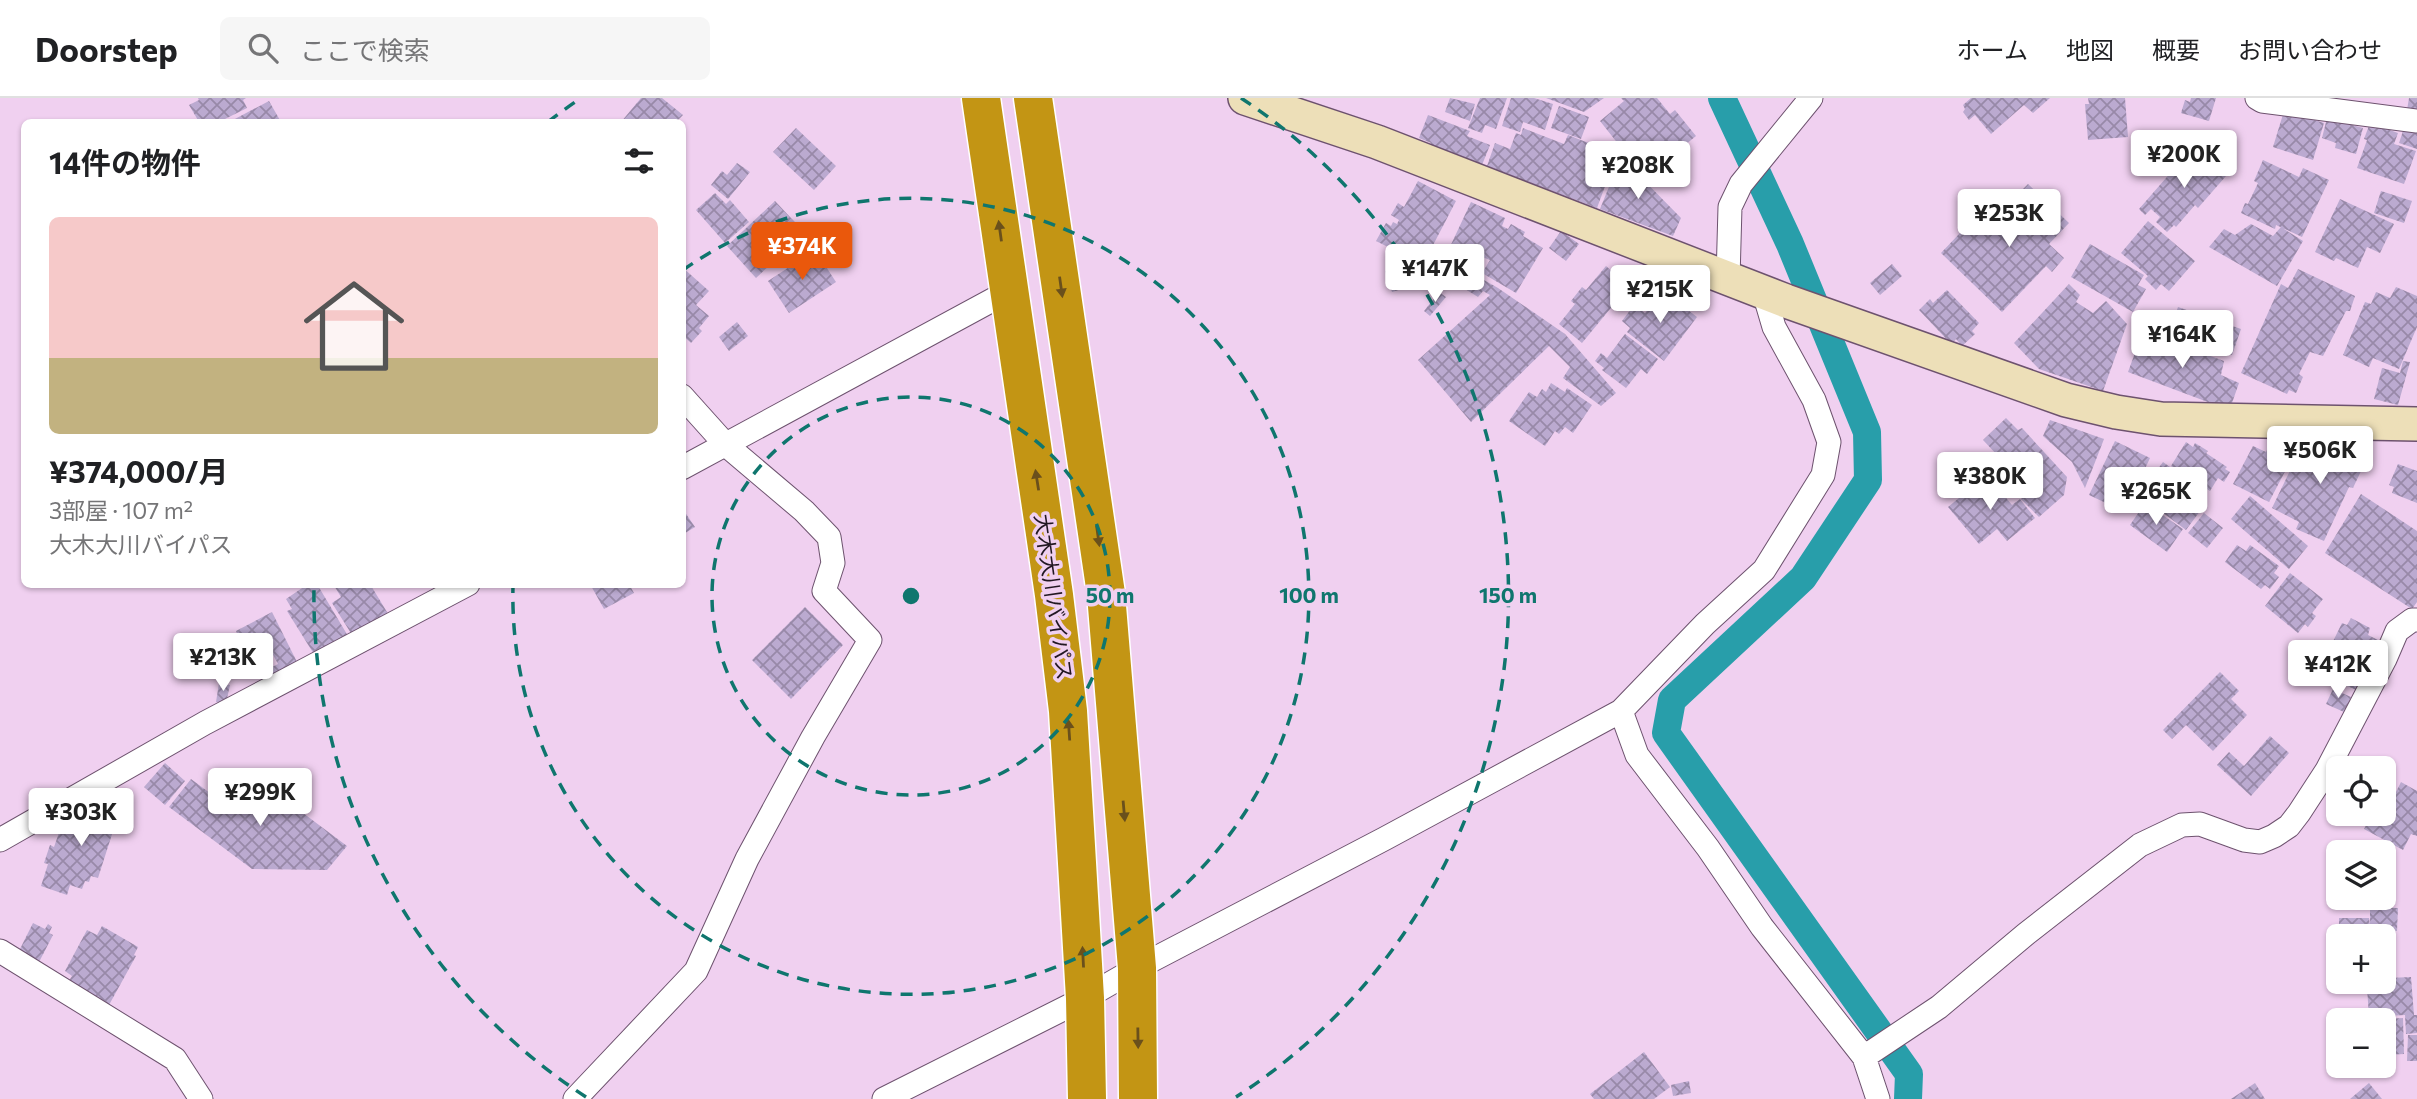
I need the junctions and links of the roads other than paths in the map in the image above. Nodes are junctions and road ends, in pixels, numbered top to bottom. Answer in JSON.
{"nodes":[{"id":1,"x":981,"y":98,"type":"edge"},
{"id":2,"x":1033,"y":98,"type":"edge"},
{"id":3,"x":1245,"y":98,"type":"edge"},
{"id":4,"x":1811,"y":98,"type":"edge"},
{"id":5,"x":2257,"y":98,"type":"edge"},
{"id":6,"x":2417,"y":121,"type":"edge"},
{"id":7,"x":1728,"y":279,"type":"junction"},
{"id":8,"x":1009,"y":291,"type":"junction"},
{"id":9,"x":1775,"y":297,"type":"junction"},
{"id":10,"x":686,"y":400,"type":"edge"},
{"id":11,"x":2417,"y":425,"type":"edge"},
{"id":12,"x":726,"y":445,"type":"junction"},
{"id":13,"x":686,"y":466,"type":"edge"},
{"id":14,"x":460,"y":588,"type":"edge"},
{"id":15,"x":2417,"y":620,"type":"edge"},
{"id":16,"x":1621,"y":710,"type":"junction"},
{"id":17,"x":0,"y":840,"type":"edge"},
{"id":18,"x":0,"y":951,"type":"edge"},
{"id":19,"x":1137,"y":968,"type":"junction"},
{"id":20,"x":1085,"y":998,"type":"junction"},
{"id":21,"x":1871,"y":1053,"type":"junction"},
{"id":22,"x":201,"y":1099,"type":"edge"},
{"id":23,"x":575,"y":1099,"type":"edge"},
{"id":24,"x":884,"y":1099,"type":"edge"},
{"id":25,"x":1087,"y":1099,"type":"edge"},
{"id":26,"x":1139,"y":1099,"type":"edge"},
{"id":27,"x":1878,"y":1099,"type":"edge"}],
"edges":[{"from":8,"to":1,"type":"highway","name":"大木大川バイパス","one_way":true},
{"from":2,"to":19,"type":"highway","one_way":true},
{"from":3,"to":7,"type":"street"},
{"from":4,"to":7,"type":"street"},
{"from":5,"to":6,"type":"street"},
{"from":7,"to":9,"type":"street"},
{"from":8,"to":12,"type":"street"},
{"from":20,"to":8,"type":"highway","name":"大木大川バイパス","one_way":true},
{"from":9,"to":11,"type":"street"},
{"from":9,"to":16,"type":"street"},
{"from":10,"to":12,"type":"street"},
{"from":12,"to":13,"type":"street"},
{"from":12,"to":23,"type":"street"},
{"from":14,"to":17,"type":"street"},
{"from":15,"to":21,"type":"street"},
{"from":16,"to":19,"type":"street"},
{"from":16,"to":21,"type":"street"},
{"from":18,"to":22,"type":"street"},
{"from":19,"to":20,"type":"street"},
{"from":19,"to":26,"type":"highway","one_way":true},
{"from":20,"to":24,"type":"street"},
{"from":20,"to":25,"type":"highway","name":"大木大川バイパス"},
{"from":21,"to":27,"type":"street"}]}
